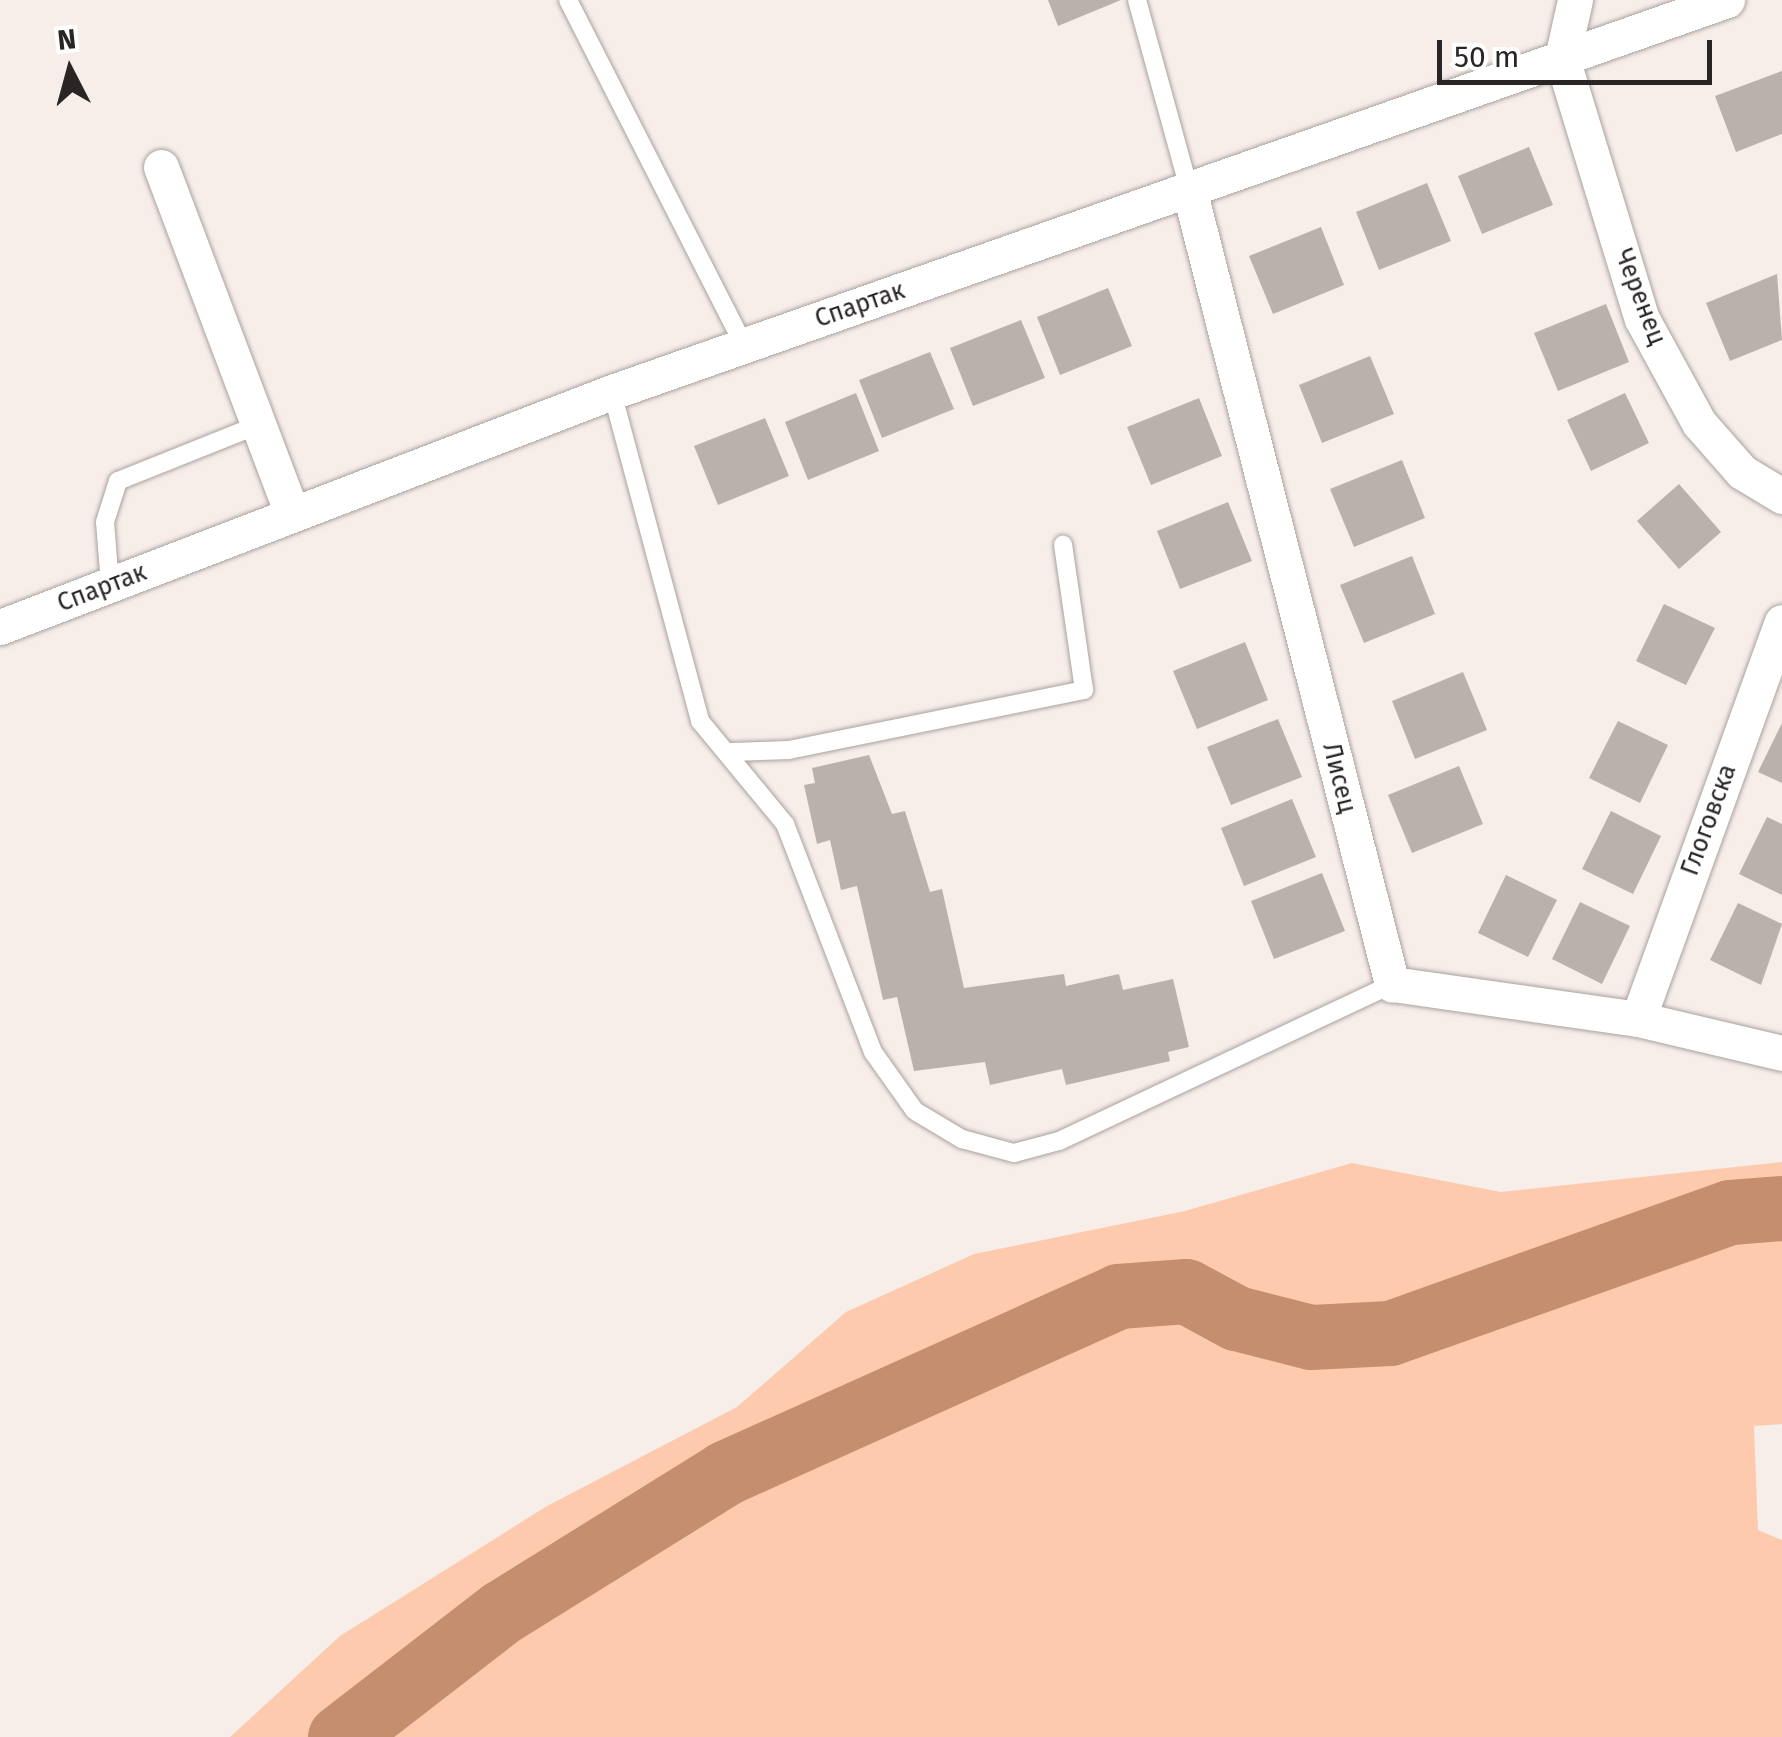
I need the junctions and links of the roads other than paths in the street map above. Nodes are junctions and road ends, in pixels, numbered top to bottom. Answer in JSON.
{"nodes":[{"id":1,"x":568,"y":0,"type":"edge"},
{"id":2,"x":1136,"y":0,"type":"edge"},
{"id":3,"x":1575,"y":0,"type":"edge"},
{"id":4,"x":1727,"y":0,"type":"edge"},
{"id":5,"x":1562,"y":58,"type":"junction"},
{"id":6,"x":162,"y":167,"type":"dead end"},
{"id":7,"x":1189,"y":189,"type":"junction"},
{"id":8,"x":744,"y":346,"type":"junction"},
{"id":9,"x":612,"y":392,"type":"junction"},
{"id":10,"x":258,"y":425,"type":"junction"},
{"id":11,"x":1782,"y":496,"type":"edge"},
{"id":12,"x":292,"y":514,"type":"junction"},
{"id":13,"x":1063,"y":545,"type":"dead end"},
{"id":14,"x":110,"y":585,"type":"junction"},
{"id":15,"x":1782,"y":622,"type":"edge"},
{"id":16,"x":0,"y":627,"type":"edge"},
{"id":17,"x":732,"y":752,"type":"junction"},
{"id":18,"x":1392,"y":984,"type":"junction"},
{"id":19,"x":1638,"y":1019,"type":"junction"},
{"id":20,"x":1782,"y":1053,"type":"edge"}],
"edges":[{"from":1,"to":8,"type":"lane"},
{"from":2,"to":7,"type":"lane"},
{"from":3,"to":5,"type":"street"},
{"from":4,"to":5,"type":"street","name":"Спартак"},
{"from":5,"to":7,"type":"street","name":"Спартак"},
{"from":5,"to":11,"type":"street","name":"Черенец"},
{"from":6,"to":10,"type":"street"},
{"from":7,"to":8,"type":"street","name":"Спартак"},
{"from":7,"to":18,"type":"street","name":"Лисец"},
{"from":8,"to":9,"type":"street","name":"Спартак"},
{"from":9,"to":12,"type":"street","name":"Спартак"},
{"from":9,"to":17,"type":"lane"},
{"from":10,"to":12,"type":"street"},
{"from":10,"to":14,"type":"lane"},
{"from":12,"to":14,"type":"street","name":"Спартак"},
{"from":13,"to":17,"type":"lane"},
{"from":14,"to":16,"type":"street","name":"Спартак"},
{"from":15,"to":19,"type":"street","name":"Глоговска"},
{"from":17,"to":18,"type":"lane"},
{"from":18,"to":19,"type":"street"},
{"from":19,"to":20,"type":"street"}]}
